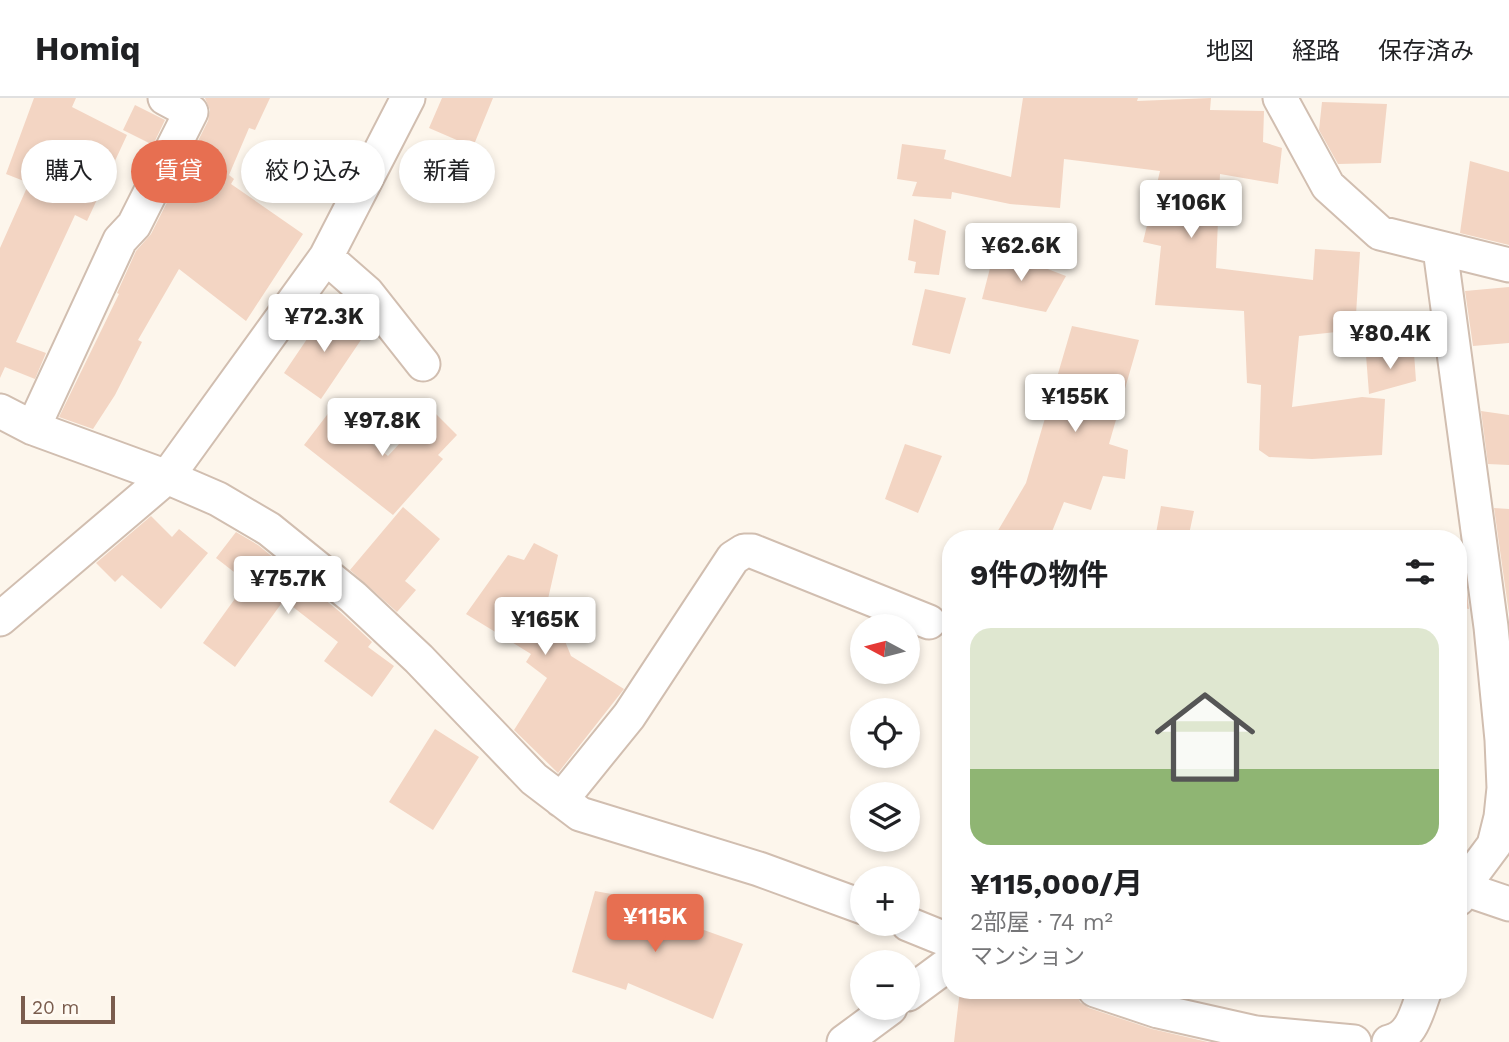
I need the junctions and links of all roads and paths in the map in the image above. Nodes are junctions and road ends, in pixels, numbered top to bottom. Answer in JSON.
{"nodes":[{"id":1,"x":165,"y":98,"type":"edge"},
{"id":2,"x":408,"y":98,"type":"edge"},
{"id":3,"x":1280,"y":98,"type":"edge"},
{"id":4,"x":1440,"y":249,"type":"junction"},
{"id":5,"x":326,"y":257,"type":"junction"},
{"id":6,"x":1509,"y":265,"type":"edge"},
{"id":7,"x":423,"y":364,"type":"dead end"},
{"id":8,"x":0,"y":411,"type":"edge"},
{"id":9,"x":33,"y":428,"type":"junction"},
{"id":10,"x":167,"y":477,"type":"junction"},
{"id":11,"x":0,"y":619,"type":"edge"},
{"id":12,"x":929,"y":622,"type":"dead end"},
{"id":13,"x":1503,"y":683,"type":"edge"},
{"id":14,"x":561,"y":800,"type":"junction"},
{"id":15,"x":1467,"y":884,"type":"edge"},
{"id":16,"x":1467,"y":895,"type":"edge"},
{"id":17,"x":850,"y":902,"type":"edge"},
{"id":18,"x":1509,"y":904,"type":"edge"},
{"id":19,"x":920,"y":929,"type":"edge"},
{"id":20,"x":942,"y":938,"type":"edge"},
{"id":21,"x":942,"y":969,"type":"edge"},
{"id":22,"x":920,"y":985,"type":"edge"},
{"id":23,"x":1122,"y":999,"type":"edge"},
{"id":24,"x":1422,"y":999,"type":"edge"},
{"id":25,"x":874,"y":1020,"type":"edge"},
{"id":26,"x":844,"y":1042,"type":"edge"},
{"id":27,"x":1354,"y":1042,"type":"edge"},
{"id":28,"x":1389,"y":1042,"type":"edge"}],
"edges":[{"from":1,"to":9,"type":"street"},
{"from":2,"to":5,"type":"street"},
{"from":3,"to":4,"type":"street"},
{"from":4,"to":6,"type":"street"},
{"from":4,"to":13,"type":"street"},
{"from":5,"to":7,"type":"street"},
{"from":5,"to":10,"type":"street"},
{"from":8,"to":9,"type":"street"},
{"from":9,"to":10,"type":"street"},
{"from":10,"to":11,"type":"street"},
{"from":10,"to":14,"type":"street"},
{"from":12,"to":14,"type":"street"},
{"from":13,"to":15,"type":"street"},
{"from":14,"to":17,"type":"street"},
{"from":16,"to":18,"type":"street"},
{"from":19,"to":20,"type":"street"},
{"from":21,"to":22,"type":"street"},
{"from":23,"to":27,"type":"street"},
{"from":24,"to":28,"type":"street"},
{"from":25,"to":26,"type":"street"}]}
